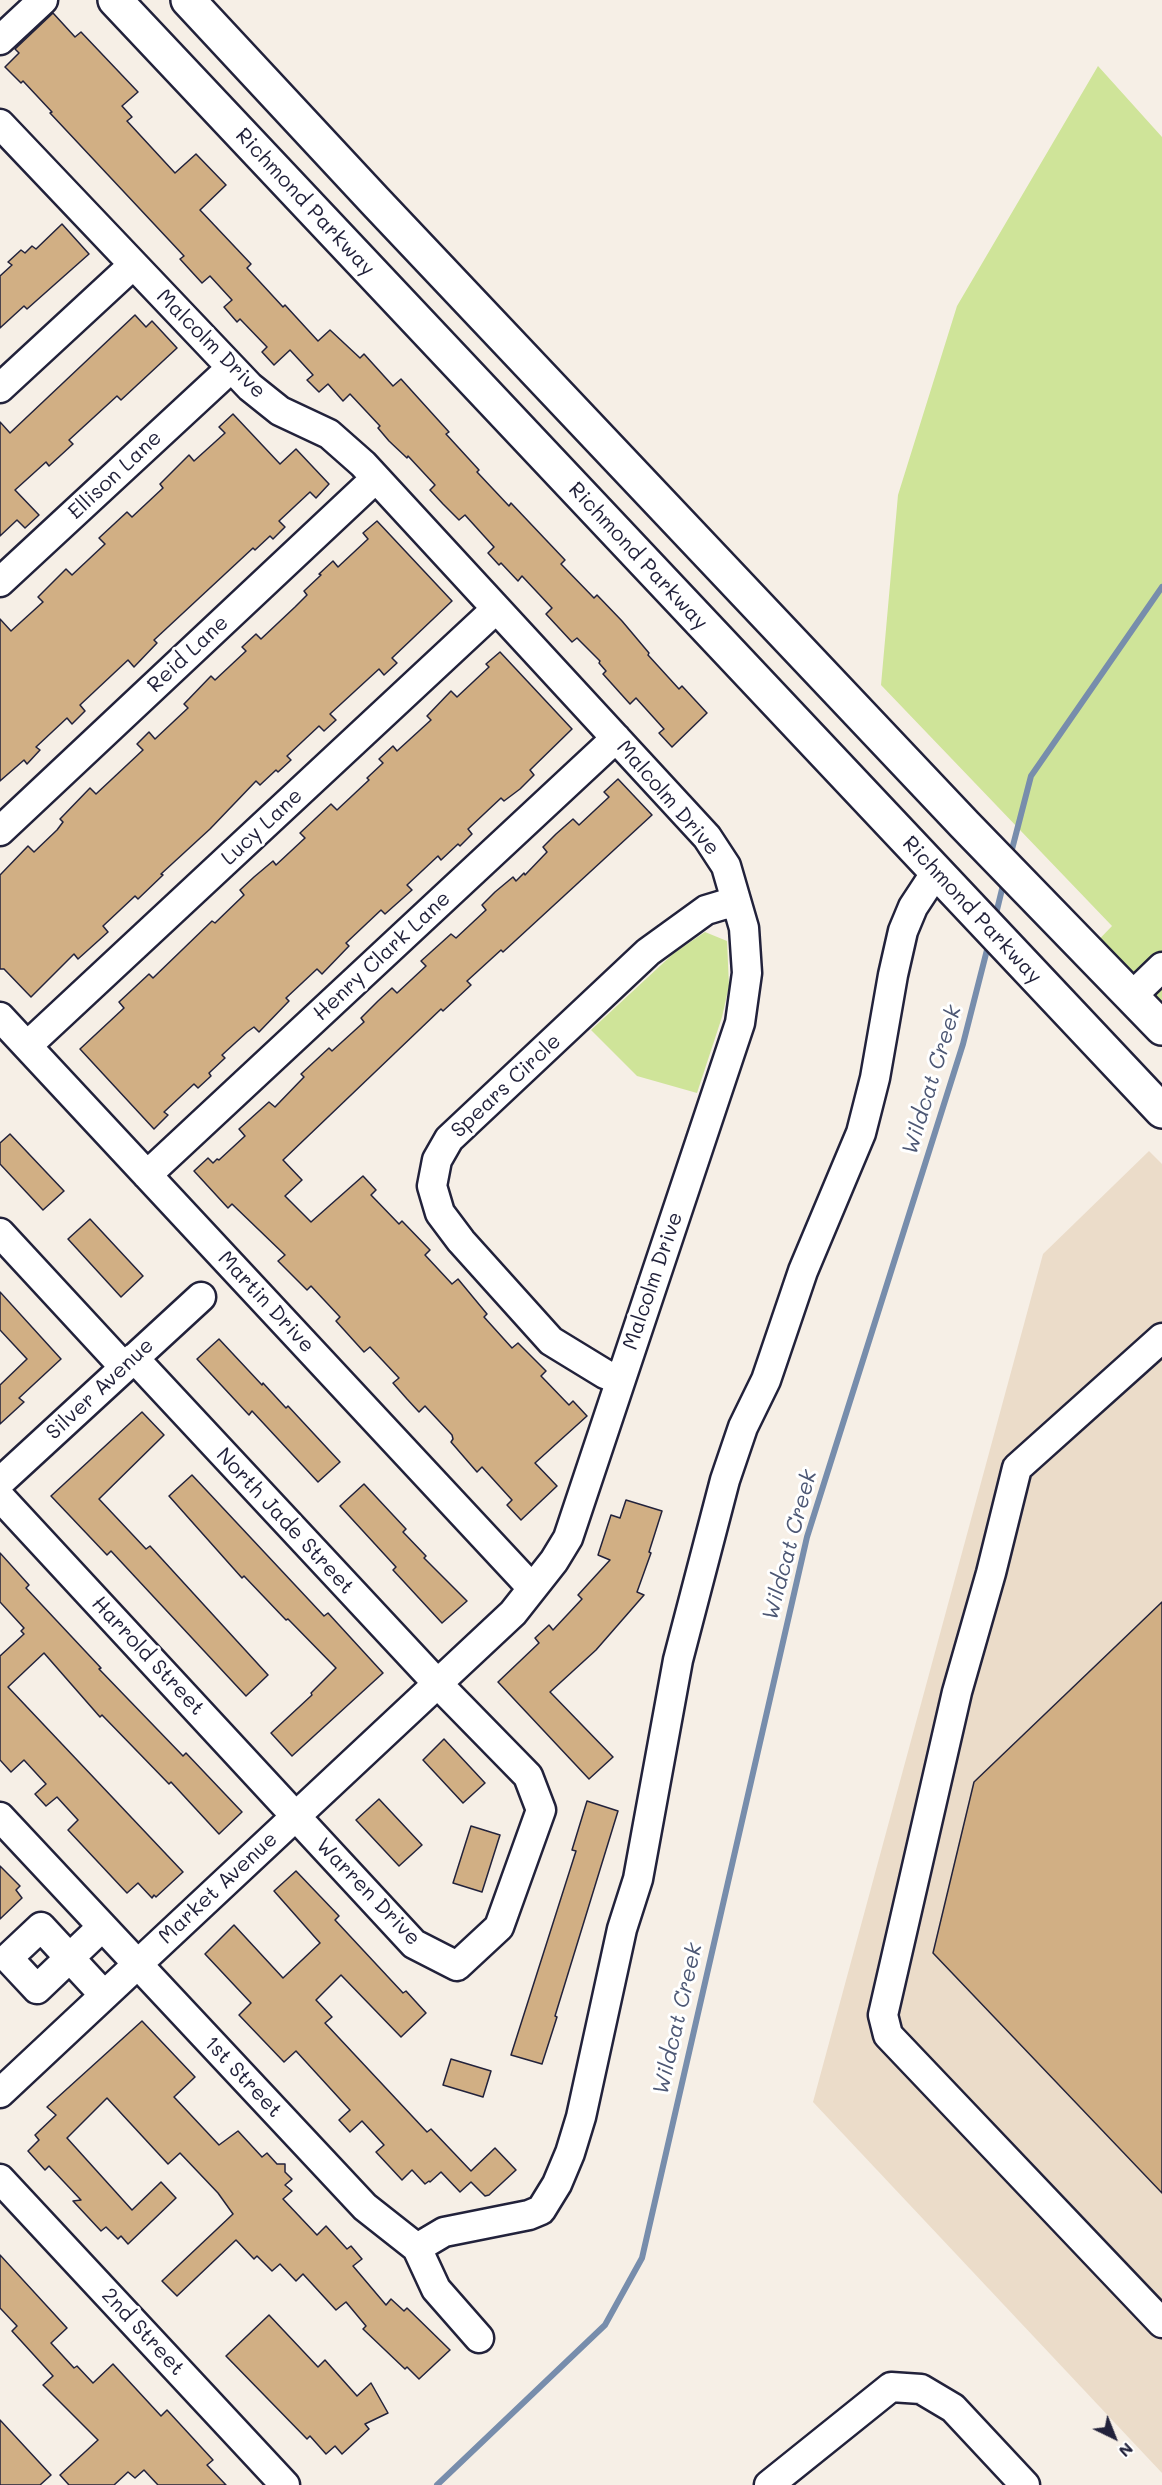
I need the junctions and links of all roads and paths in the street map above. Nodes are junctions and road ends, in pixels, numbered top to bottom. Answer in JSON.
{"nodes":[{"id":1,"x":43,"y":0,"type":"edge"},
{"id":2,"x":116,"y":0,"type":"edge"},
{"id":3,"x":188,"y":0,"type":"edge"},
{"id":4,"x":0,"y":40,"type":"edge"},
{"id":5,"x":0,"y":124,"type":"edge"},
{"id":6,"x":133,"y":265,"type":"junction"},
{"id":7,"x":231,"y":368,"type":"junction"},
{"id":8,"x":0,"y":388,"type":"edge"},
{"id":9,"x":376,"y":478,"type":"junction"},
{"id":10,"x":0,"y":582,"type":"edge"},
{"id":11,"x":496,"y":609,"type":"junction"},
{"id":12,"x":616,"y":738,"type":"junction"},
{"id":13,"x":0,"y":831,"type":"edge"},
{"id":14,"x":939,"y":876,"type":"junction"},
{"id":15,"x":736,"y":901,"type":"junction"},
{"id":16,"x":1162,"y":967,"type":"edge"},
{"id":17,"x":1132,"y":996,"type":"junction"},
{"id":18,"x":0,"y":1017,"type":"edge"},
{"id":19,"x":1162,"y":1028,"type":"edge"},
{"id":20,"x":27,"y":1046,"type":"junction"},
{"id":21,"x":1162,"y":1111,"type":"edge"},
{"id":22,"x":147,"y":1175,"type":"junction"},
{"id":23,"x":0,"y":1233,"type":"edge"},
{"id":24,"x":201,"y":1297,"type":"dead end"},
{"id":25,"x":1162,"y":1338,"type":"edge"},
{"id":26,"x":129,"y":1362,"type":"junction"},
{"id":27,"x":620,"y":1380,"type":"junction"},
{"id":28,"x":0,"y":1482,"type":"edge"},
{"id":29,"x":0,"y":1497,"type":"edge"},
{"id":30,"x":532,"y":1588,"type":"junction"},
{"id":31,"x":437,"y":1683,"type":"junction"},
{"id":32,"x":295,"y":1815,"type":"junction"},
{"id":33,"x":0,"y":1817,"type":"edge"},
{"id":34,"x":102,"y":1927,"type":"junction"},
{"id":35,"x":137,"y":1964,"type":"junction"},
{"id":36,"x":104,"y":1995,"type":"junction"},
{"id":37,"x":0,"y":2093,"type":"edge"},
{"id":38,"x":0,"y":2179,"type":"edge"},
{"id":39,"x":417,"y":2248,"type":"junction"},
{"id":40,"x":1162,"y":2323,"type":"edge"},
{"id":41,"x":479,"y":2338,"type":"dead end"},
{"id":42,"x":285,"y":2485,"type":"edge"},
{"id":43,"x":769,"y":2485,"type":"edge"},
{"id":44,"x":1025,"y":2485,"type":"edge"}],
"edges":[{"from":1,"to":4,"type":"street"},
{"from":2,"to":14,"type":"highway","name":"Richmond Parkway"},
{"from":3,"to":17,"type":"highway"},
{"from":5,"to":6,"type":"street","name":"Malcolm Drive"},
{"from":6,"to":7,"type":"street","name":"Malcolm Drive"},
{"from":6,"to":8,"type":"street"},
{"from":7,"to":9,"type":"street","name":"Malcolm Drive"},
{"from":7,"to":10,"type":"street","name":"Ellison Lane"},
{"from":9,"to":11,"type":"street","name":"Malcolm Drive"},
{"from":9,"to":13,"type":"street","name":"Reid Lane"},
{"from":11,"to":12,"type":"street","name":"Malcolm Drive"},
{"from":11,"to":20,"type":"street","name":"Lucy Lane"},
{"from":12,"to":15,"type":"street","name":"Malcolm Drive"},
{"from":12,"to":22,"type":"street","name":"Henry Clark Lane"},
{"from":14,"to":21,"type":"highway","name":"Richmond Parkway"},
{"from":14,"to":39,"type":"street"},
{"from":15,"to":27,"type":"street","name":"Malcolm Drive"},
{"from":15,"to":27,"type":"street","name":"Spears Circle"},
{"from":16,"to":17,"type":"street"},
{"from":17,"to":19,"type":"highway"},
{"from":18,"to":20,"type":"street","name":"Martin Drive"},
{"from":20,"to":22,"type":"street","name":"Martin Drive"},
{"from":22,"to":30,"type":"street","name":"Martin Drive"},
{"from":23,"to":26,"type":"street","name":"North Jade Street"},
{"from":24,"to":26,"type":"street","name":"Silver Avenue"},
{"from":25,"to":40,"type":"street"},
{"from":26,"to":28,"type":"street","name":"Silver Avenue"},
{"from":26,"to":31,"type":"street","name":"North Jade Street"},
{"from":27,"to":30,"type":"street","name":"Malcolm Drive"},
{"from":29,"to":32,"type":"street","name":"Harrold Street"},
{"from":30,"to":31,"type":"street","name":"Malcolm Drive"},
{"from":31,"to":32,"type":"street","name":"Market Avenue"},
{"from":31,"to":32,"type":"street","name":"Warren Drive"},
{"from":32,"to":35,"type":"street","name":"Market Avenue"},
{"from":33,"to":34,"type":"street","name":"1st Street"},
{"from":34,"to":35,"type":"street","name":"1st Street"},
{"from":34,"to":36,"type":"street"},
{"from":35,"to":36,"type":"street","name":"Market Avenue"},
{"from":35,"to":39,"type":"street","name":"1st Street"},
{"from":36,"to":37,"type":"street","name":"Market Avenue"},
{"from":38,"to":42,"type":"street","name":"2nd Street"},
{"from":39,"to":41,"type":"street","name":"1st Street"},
{"from":43,"to":44,"type":"street"}]}
